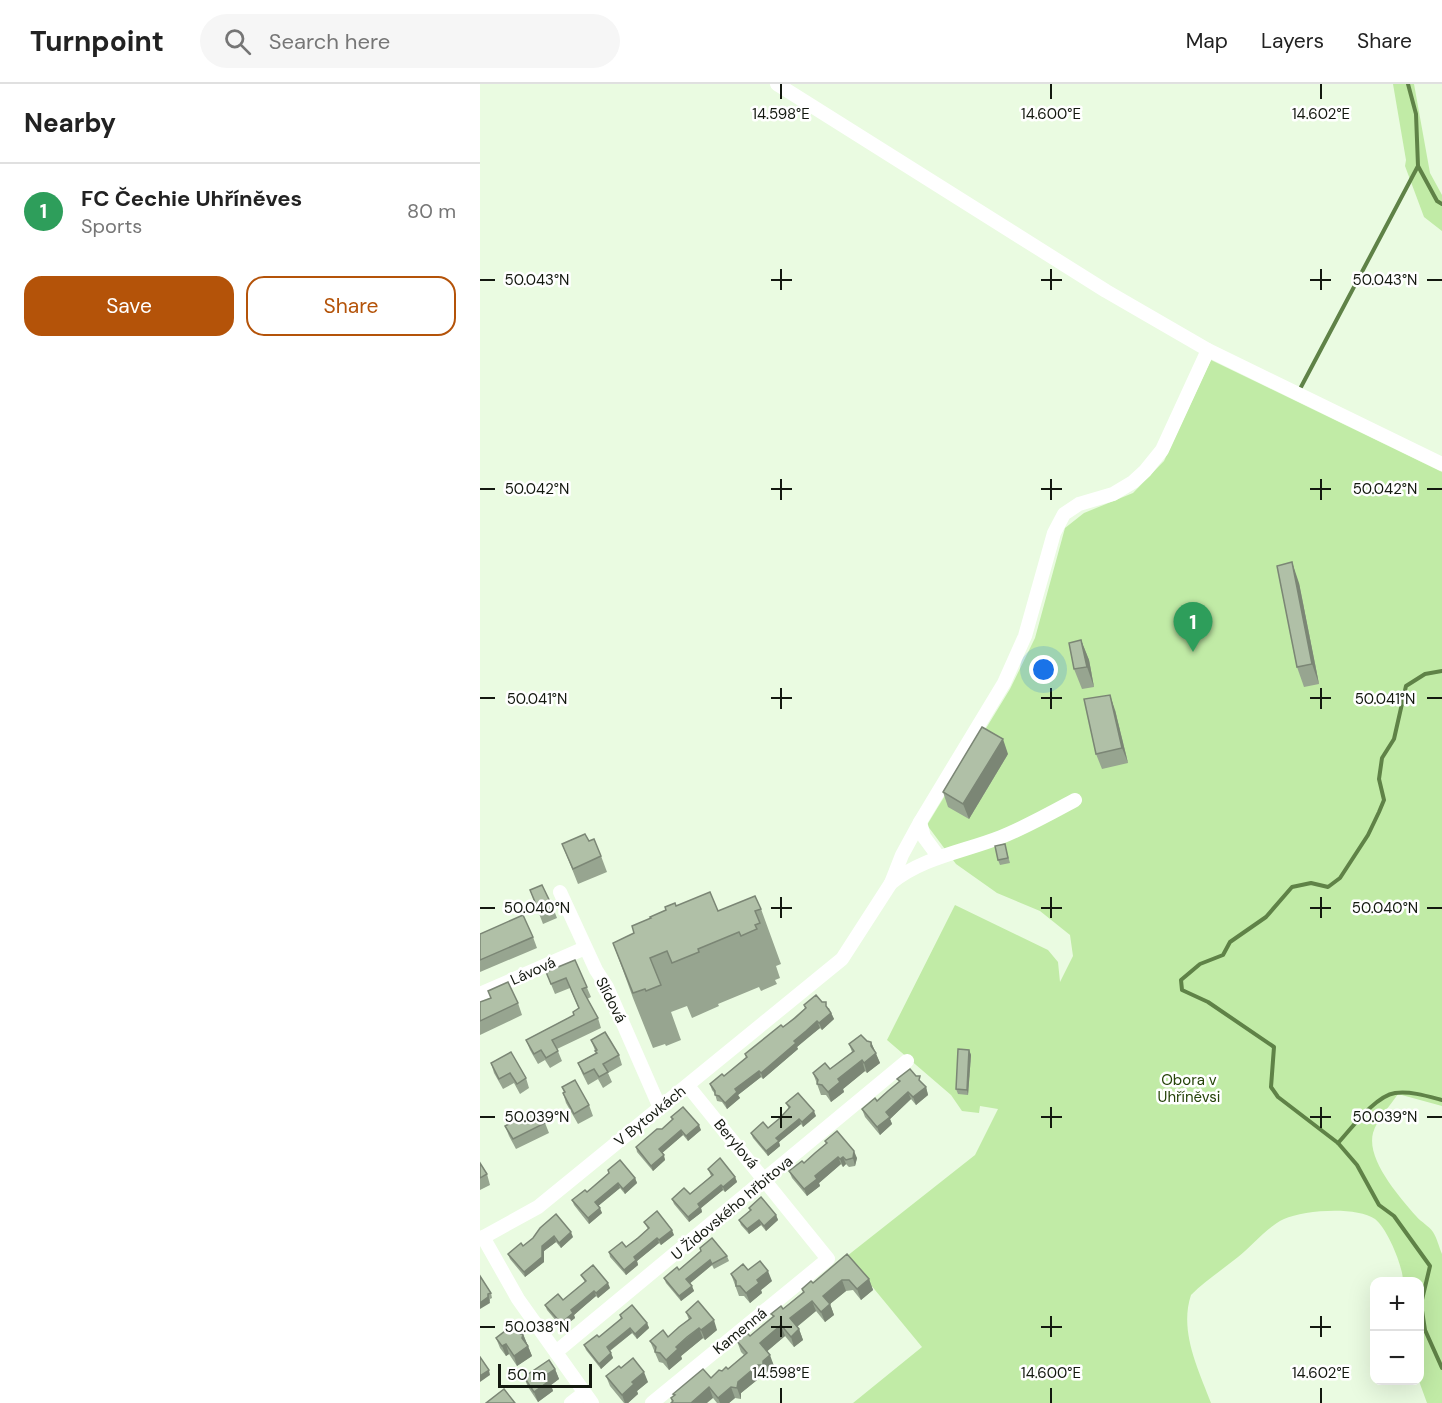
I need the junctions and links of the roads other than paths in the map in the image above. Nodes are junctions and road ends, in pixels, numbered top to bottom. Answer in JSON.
{"nodes":[{"id":1,"x":777,"y":84,"type":"edge"},
{"id":2,"x":1208,"y":350,"type":"junction"},
{"id":3,"x":1442,"y":464,"type":"edge"},
{"id":4,"x":1075,"y":800,"type":"dead end"},
{"id":5,"x":920,"y":822,"type":"junction"},
{"id":6,"x":938,"y":856,"type":"junction"},
{"id":7,"x":891,"y":883,"type":"junction"},
{"id":8,"x":560,"y":892,"type":"dead end"},
{"id":9,"x":585,"y":948,"type":"junction"},
{"id":10,"x":480,"y":994,"type":"edge"},
{"id":11,"x":907,"y":1061,"type":"dead end"},
{"id":12,"x":688,"y":1086,"type":"junction"},
{"id":13,"x":660,"y":1108,"type":"junction"},
{"id":14,"x":766,"y":1180,"type":"junction"},
{"id":15,"x":481,"y":1238,"type":"edge"},
{"id":16,"x":828,"y":1259,"type":"joint"},
{"id":17,"x":556,"y":1352,"type":"junction"},
{"id":18,"x":588,"y":1398,"type":"edge"},
{"id":19,"x":571,"y":1403,"type":"edge"},
{"id":20,"x":652,"y":1403,"type":"edge"}],
"edges":[{"from":1,"to":2,"type":"street"},
{"from":2,"to":3,"type":"street"},
{"from":2,"to":5,"type":"street"},
{"from":4,"to":6,"type":"street"},
{"from":5,"to":6,"type":"street"},
{"from":5,"to":7,"type":"street"},
{"from":6,"to":7,"type":"street"},
{"from":7,"to":12,"type":"street","name":"V Bytovkách"},
{"from":8,"to":9,"type":"street","name":"Slídová"},
{"from":9,"to":10,"type":"street","name":"Lávová"},
{"from":9,"to":13,"type":"street","name":"Slídová"},
{"from":11,"to":14,"type":"street","name":"U Židovského hřbitova"},
{"from":12,"to":13,"type":"street","name":"V Bytovkách"},
{"from":12,"to":14,"type":"street","name":"Berylová"},
{"from":13,"to":15,"type":"street","name":"V Bytovkách"},
{"from":14,"to":16,"type":"street","name":"Berylová"},
{"from":14,"to":17,"type":"street","name":"U Židovského hřbitova"},
{"from":15,"to":17,"type":"street"},
{"from":16,"to":20,"type":"street","name":"Kamenná"},
{"from":17,"to":18,"type":"street"},
{"from":18,"to":19,"type":"street"}]}
